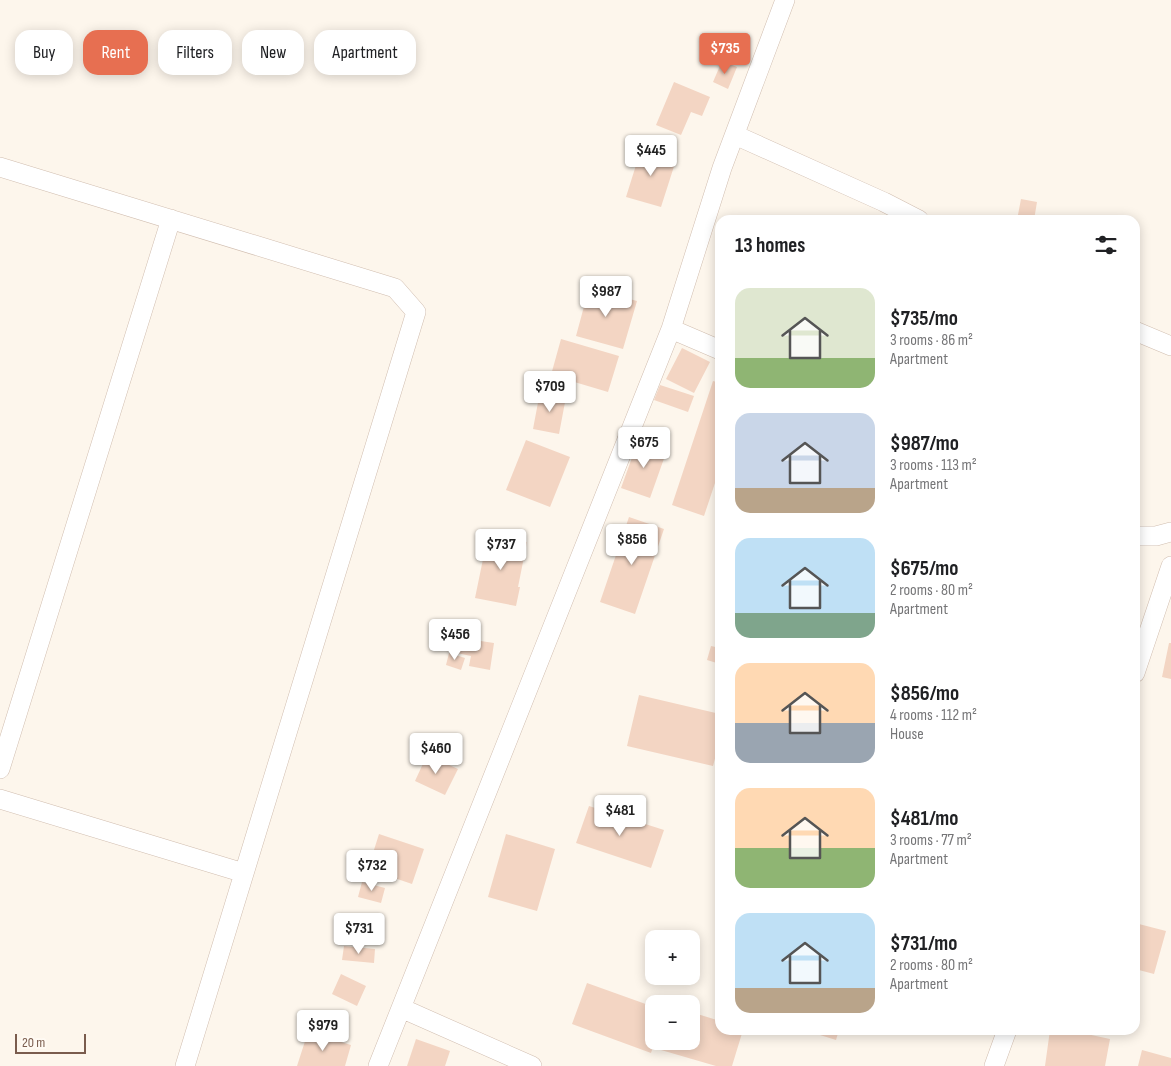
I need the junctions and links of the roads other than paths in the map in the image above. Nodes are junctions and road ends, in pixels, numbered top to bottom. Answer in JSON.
{"nodes":[{"id":1,"x":785,"y":0,"type":"edge"},
{"id":2,"x":735,"y":135,"type":"junction"},
{"id":3,"x":0,"y":167,"type":"edge"},
{"id":4,"x":910,"y":215,"type":"edge"},
{"id":5,"x":171,"y":219,"type":"junction"},
{"id":6,"x":671,"y":329,"type":"junction"},
{"id":7,"x":1140,"y":333,"type":"edge"},
{"id":8,"x":1171,"y":346,"type":"edge"},
{"id":9,"x":715,"y":348,"type":"edge"},
{"id":10,"x":1171,"y":532,"type":"edge"},
{"id":11,"x":1140,"y":536,"type":"edge"},
{"id":12,"x":1171,"y":566,"type":"edge"},
{"id":13,"x":1140,"y":658,"type":"edge"},
{"id":14,"x":0,"y":769,"type":"edge"},
{"id":15,"x":0,"y":799,"type":"edge"},
{"id":16,"x":244,"y":873,"type":"junction"},
{"id":17,"x":401,"y":1008,"type":"junction"},
{"id":18,"x":1006,"y":1035,"type":"edge"},
{"id":19,"x":185,"y":1066,"type":"edge"},
{"id":20,"x":378,"y":1066,"type":"edge"},
{"id":21,"x":532,"y":1066,"type":"edge"},
{"id":22,"x":994,"y":1066,"type":"edge"}],
"edges":[{"from":1,"to":2,"type":"street"},
{"from":2,"to":4,"type":"street"},
{"from":2,"to":6,"type":"street"},
{"from":3,"to":5,"type":"street"},
{"from":5,"to":14,"type":"street"},
{"from":5,"to":16,"type":"street"},
{"from":6,"to":9,"type":"street"},
{"from":6,"to":17,"type":"street"},
{"from":7,"to":8,"type":"street"},
{"from":10,"to":11,"type":"street"},
{"from":12,"to":13,"type":"street"},
{"from":15,"to":16,"type":"street"},
{"from":16,"to":19,"type":"street"},
{"from":17,"to":20,"type":"street"},
{"from":17,"to":21,"type":"street"},
{"from":18,"to":22,"type":"street"}]}
